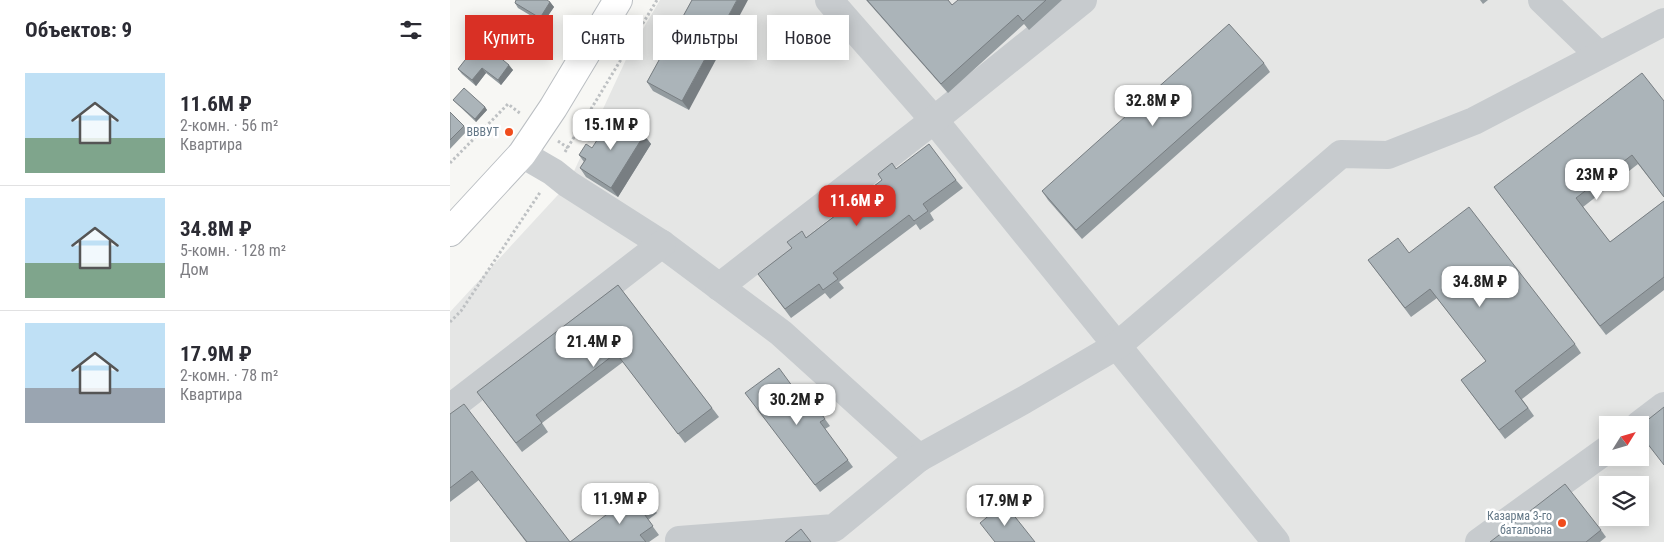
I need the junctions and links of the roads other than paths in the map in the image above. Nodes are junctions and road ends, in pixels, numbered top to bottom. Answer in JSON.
{"nodes":[{"id":1,"x":618,"y":0,"type":"edge"},
{"id":2,"x":829,"y":0,"type":"edge"},
{"id":3,"x":1083,"y":0,"type":"edge"},
{"id":4,"x":1542,"y":0,"type":"edge"},
{"id":5,"x":1664,"y":22,"type":"edge"},
{"id":6,"x":1599,"y":55,"type":"junction"},
{"id":7,"x":934,"y":120,"type":"junction"},
{"id":8,"x":522,"y":154,"type":"junction"},
{"id":9,"x":450,"y":232,"type":"edge"},
{"id":10,"x":662,"y":244,"type":"junction"},
{"id":11,"x":718,"y":286,"type":"junction"},
{"id":12,"x":1118,"y":346,"type":"junction"},
{"id":13,"x":1664,"y":406,"type":"edge"},
{"id":14,"x":450,"y":408,"type":"edge"},
{"id":15,"x":1649,"y":417,"type":"edge"},
{"id":16,"x":1599,"y":455,"type":"edge"},
{"id":17,"x":919,"y":458,"type":"junction"},
{"id":18,"x":679,"y":540,"type":"dead end"},
{"id":19,"x":1276,"y":542,"type":"edge"},
{"id":20,"x":1479,"y":542,"type":"edge"}],
"edges":[{"from":1,"to":8,"type":"main road"},
{"from":2,"to":7,"type":"lane"},
{"from":3,"to":7,"type":"lane"},
{"from":4,"to":6,"type":"lane"},
{"from":5,"to":6,"type":"lane"},
{"from":6,"to":12,"type":"lane"},
{"from":7,"to":11,"type":"lane"},
{"from":7,"to":12,"type":"lane"},
{"from":8,"to":9,"type":"main road"},
{"from":8,"to":10,"type":"lane"},
{"from":10,"to":11,"type":"lane"},
{"from":10,"to":14,"type":"lane"},
{"from":11,"to":17,"type":"lane"},
{"from":12,"to":17,"type":"lane"},
{"from":12,"to":19,"type":"lane"},
{"from":13,"to":15,"type":"lane"},
{"from":16,"to":20,"type":"lane"},
{"from":17,"to":18,"type":"lane"}]}
